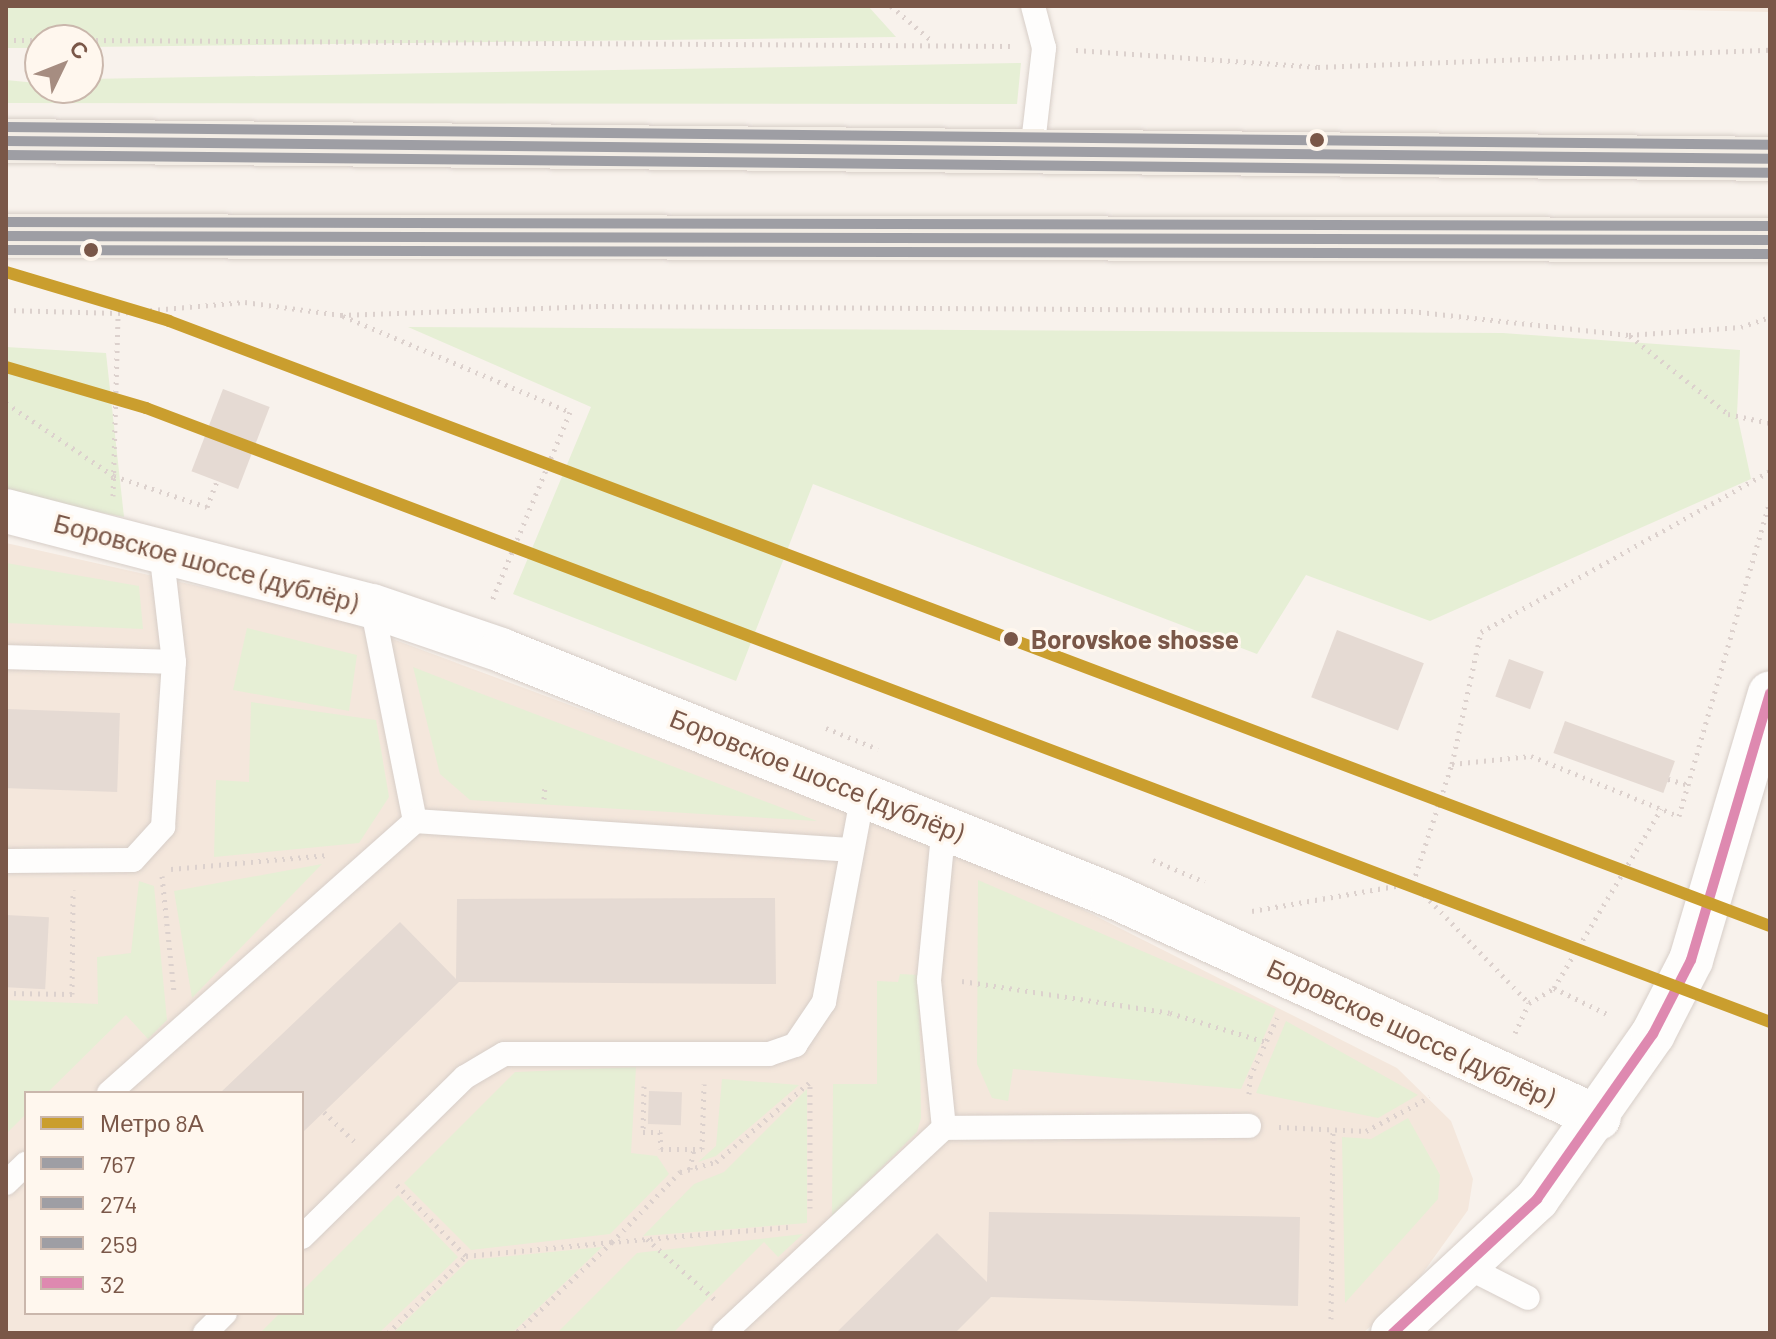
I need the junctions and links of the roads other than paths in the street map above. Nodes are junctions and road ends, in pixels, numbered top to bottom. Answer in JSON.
{"nodes":[{"id":1,"x":1033,"y":6,"type":"edge"},
{"id":2,"x":6,"y":141,"type":"edge"},
{"id":3,"x":1032,"y":152,"type":"junction"},
{"id":4,"x":1770,"y":159,"type":"edge"},
{"id":5,"x":6,"y":236,"type":"edge"},
{"id":6,"x":1770,"y":240,"type":"edge"},
{"id":7,"x":6,"y":511,"type":"edge"},
{"id":8,"x":161,"y":549,"type":"junction"},
{"id":9,"x":372,"y":606,"type":"junction"},
{"id":10,"x":6,"y":657,"type":"edge"},
{"id":11,"x":174,"y":662,"type":"junction"},
{"id":12,"x":1770,"y":693,"type":"edge"},
{"id":13,"x":863,"y":794,"type":"junction"},
{"id":14,"x":415,"y":821,"type":"junction"},
{"id":15,"x":944,"y":825,"type":"junction"},
{"id":16,"x":849,"y":850,"type":"junction"},
{"id":17,"x":6,"y":861,"type":"edge"},
{"id":18,"x":111,"y":1091,"type":"edge"},
{"id":19,"x":1599,"y":1118,"type":"junction"},
{"id":20,"x":1249,"y":1126,"type":"road end"},
{"id":21,"x":944,"y":1128,"type":"junction"},
{"id":22,"x":24,"y":1166,"type":"edge"},
{"id":23,"x":6,"y":1183,"type":"edge"},
{"id":24,"x":304,"y":1235,"type":"edge"},
{"id":25,"x":1467,"y":1267,"type":"junction"},
{"id":26,"x":1528,"y":1298,"type":"dead end"},
{"id":27,"x":223,"y":1315,"type":"edge"},
{"id":28,"x":731,"y":1327,"type":"edge"},
{"id":29,"x":205,"y":1333,"type":"edge"},
{"id":30,"x":1393,"y":1333,"type":"edge"}],
"edges":[{"from":1,"to":3,"type":"lane"},
{"from":2,"to":3,"type":"main road"},
{"from":3,"to":4,"type":"main road"},
{"from":5,"to":6,"type":"main road"},
{"from":7,"to":8,"type":"street","name":"Боровское шоссе (дублёр)"},
{"from":8,"to":9,"type":"street","name":"Боровское шоссе (дублёр)"},
{"from":8,"to":11,"type":"lane"},
{"from":9,"to":13,"type":"street","name":"Боровское шоссе (дублёр)"},
{"from":9,"to":14,"type":"lane"},
{"from":10,"to":11,"type":"lane"},
{"from":11,"to":17,"type":"lane"},
{"from":12,"to":19,"type":"street"},
{"from":13,"to":15,"type":"street","name":"Боровское шоссе (дублёр)"},
{"from":13,"to":16,"type":"lane"},
{"from":14,"to":16,"type":"lane"},
{"from":14,"to":18,"type":"lane"},
{"from":15,"to":19,"type":"street","name":"Боровское шоссе (дублёр)"},
{"from":15,"to":21,"type":"lane"},
{"from":16,"to":24,"type":"lane"},
{"from":19,"to":25,"type":"street"},
{"from":20,"to":21,"type":"lane"},
{"from":21,"to":28,"type":"lane"},
{"from":22,"to":23,"type":"lane"},
{"from":25,"to":26,"type":"lane"},
{"from":25,"to":30,"type":"street"},
{"from":27,"to":29,"type":"lane"}]}
